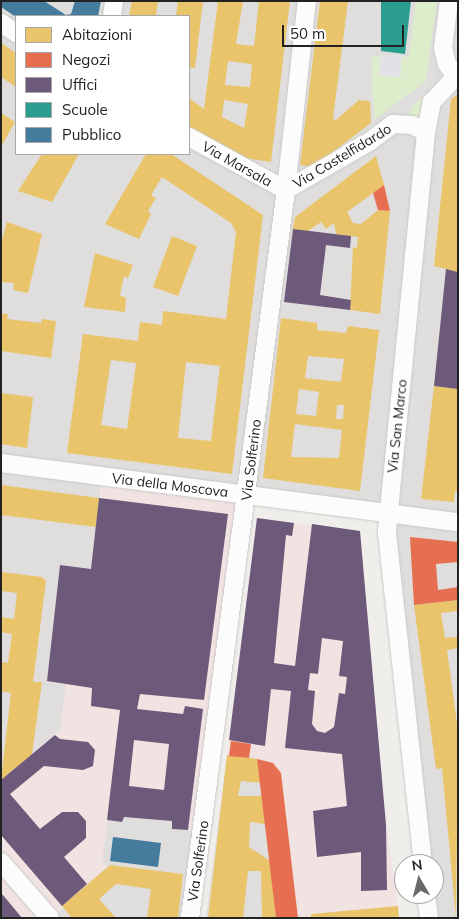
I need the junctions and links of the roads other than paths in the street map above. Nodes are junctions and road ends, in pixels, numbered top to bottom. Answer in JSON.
{"nodes":[{"id":1,"x":114,"y":1,"type":"edge"},
{"id":2,"x":307,"y":1,"type":"edge"},
{"id":3,"x":449,"y":1,"type":"edge"},
{"id":4,"x":112,"y":15,"type":"edge"},
{"id":5,"x":1,"y":23,"type":"edge"},
{"id":6,"x":15,"y":32,"type":"edge"},
{"id":7,"x":457,"y":75,"type":"edge"},
{"id":8,"x":426,"y":132,"type":"junction"},
{"id":9,"x":190,"y":138,"type":"edge"},
{"id":10,"x":286,"y":190,"type":"junction"},
{"id":11,"x":1,"y":463,"type":"edge"},
{"id":12,"x":246,"y":494,"type":"junction"},
{"id":13,"x":388,"y":513,"type":"junction"},
{"id":14,"x":458,"y":522,"type":"edge"},
{"id":15,"x":422,"y":854,"type":"edge"},
{"id":16,"x":1,"y":862,"type":"edge"},
{"id":17,"x":427,"y":904,"type":"edge"},
{"id":18,"x":50,"y":918,"type":"edge"},
{"id":19,"x":190,"y":918,"type":"edge"},
{"id":20,"x":429,"y":918,"type":"edge"}],
"edges":[{"from":1,"to":4,"type":"street"},
{"from":2,"to":10,"type":"street","name":"Via Solferino"},
{"from":3,"to":7,"type":"street","name":"Via San Marco"},
{"from":5,"to":6,"type":"street"},
{"from":7,"to":8,"type":"street","name":"Via San Marco"},
{"from":8,"to":10,"type":"street","name":"Via Castelfidardo"},
{"from":8,"to":13,"type":"street","name":"Via San Marco"},
{"from":9,"to":10,"type":"street","name":"Via Marsala"},
{"from":10,"to":12,"type":"street","name":"Via Solferino"},
{"from":11,"to":12,"type":"street","name":"Via della Moscova"},
{"from":12,"to":13,"type":"street","name":"Via della Moscova"},
{"from":12,"to":19,"type":"street","name":"Via Solferino"},
{"from":13,"to":14,"type":"street","name":"Via della Moscova"},
{"from":13,"to":15,"type":"street","name":"Via San Marco"},
{"from":16,"to":18,"type":"street"},
{"from":17,"to":20,"type":"street"}]}
